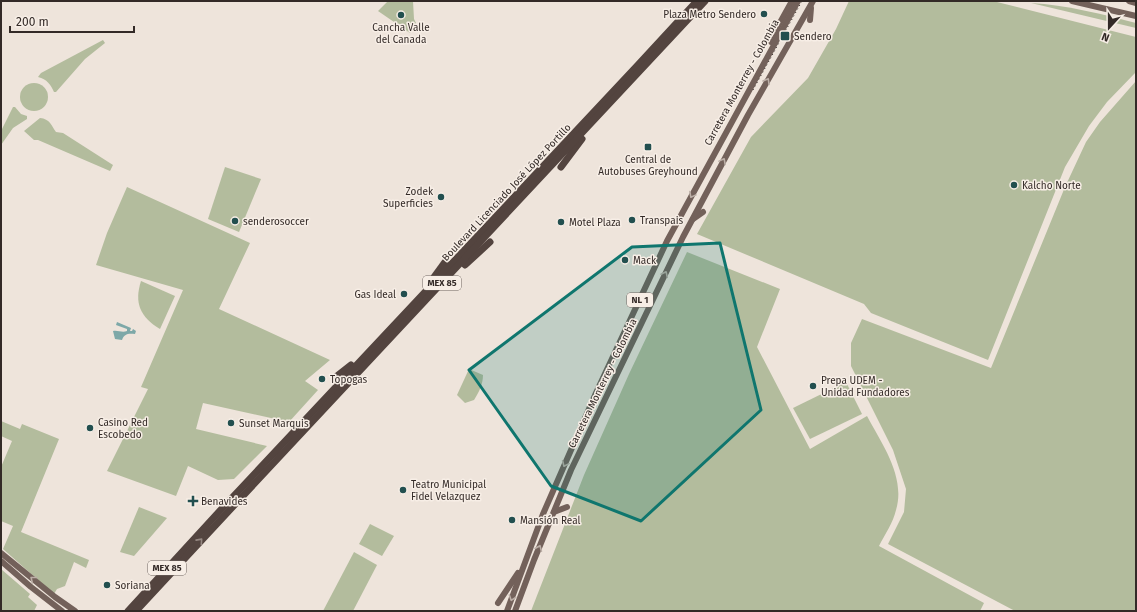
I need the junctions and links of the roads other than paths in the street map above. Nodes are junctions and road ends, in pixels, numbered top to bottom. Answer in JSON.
{"nodes":[{"id":1,"x":697,"y":1,"type":"edge"},
{"id":2,"x":705,"y":1,"type":"edge"},
{"id":3,"x":792,"y":1,"type":"edge"},
{"id":4,"x":798,"y":1,"type":"edge"},
{"id":5,"x":1072,"y":1,"type":"edge"},
{"id":6,"x":1129,"y":1,"type":"edge"},
{"id":7,"x":812,"y":2,"type":"edge"},
{"id":8,"x":1136,"y":3,"type":"edge"},
{"id":9,"x":1136,"y":17,"type":"edge"},
{"id":10,"x":810,"y":20,"type":"dead end"},
{"id":11,"x":671,"y":34,"type":"junction"},
{"id":12,"x":762,"y":66,"type":"junction"},
{"id":13,"x":592,"y":123,"type":"junction"},
{"id":14,"x":560,"y":167,"type":"dead end"},
{"id":15,"x":703,"y":212,"type":"dead end"},
{"id":16,"x":692,"y":220,"type":"junction"},
{"id":17,"x":490,"y":242,"type":"dead end"},
{"id":18,"x":445,"y":262,"type":"dead end"},
{"id":19,"x":444,"y":281,"type":"junction"},
{"id":20,"x":420,"y":298,"type":"junction"},
{"id":21,"x":366,"y":355,"type":"junction"},
{"id":22,"x":337,"y":376,"type":"dead end"},
{"id":23,"x":568,"y":507,"type":"dead end"},
{"id":24,"x":554,"y":512,"type":"junction"},
{"id":25,"x":208,"y":528,"type":"junction"},
{"id":26,"x":1,"y":553,"type":"edge"},
{"id":27,"x":1,"y":561,"type":"edge"},
{"id":28,"x":523,"y":567,"type":"junction"},
{"id":29,"x":44,"y":596,"type":"junction"},
{"id":30,"x":55,"y":597,"type":"junction"},
{"id":31,"x":498,"y":603,"type":"dead end"},
{"id":32,"x":56,"y":606,"type":"junction"},
{"id":33,"x":62,"y":611,"type":"edge"},
{"id":34,"x":75,"y":611,"type":"edge"},
{"id":35,"x":128,"y":611,"type":"edge"},
{"id":36,"x":136,"y":611,"type":"edge"},
{"id":37,"x":507,"y":611,"type":"edge"},
{"id":38,"x":515,"y":611,"type":"edge"}],
"edges":[{"from":1,"to":11,"type":"highway","number":"MEX 85"},
{"from":2,"to":11,"type":"highway","number":"MEX 85"},
{"from":3,"to":12,"type":"main road","number":"NL 1"},
{"from":4,"to":12,"type":"main road","name":"Carretera Monterrey - Colombia","number":"NL 1"},
{"from":5,"to":9,"type":"main road"},
{"from":6,"to":8,"type":"main road"},
{"from":7,"to":10,"type":"main road"},
{"from":16,"to":7,"type":"main road","name":"Carretera Monterrey - Colombia","number":"NL 1","one_way":true},
{"from":11,"to":13,"type":"highway","name":"Boulevard Licenciado José López Portillo","number":"MEX 85"},
{"from":11,"to":20,"type":"highway","name":"Boulevard Licenciado José López Portillo","number":"MEX 85"},
{"from":12,"to":28,"type":"main road","name":"Carretera Monterrey - Colombia","number":"NL 1","one_way":true},
{"from":13,"to":14,"type":"highway"},
{"from":13,"to":19,"type":"highway","name":"Boulevard Licenciado José López Portillo","number":"MEX 85"},
{"from":15,"to":16,"type":"main road"},
{"from":24,"to":16,"type":"main road","name":"Carretera Monterrey - Colombia","number":"NL 1","one_way":true},
{"from":17,"to":19,"type":"highway"},
{"from":18,"to":20,"type":"highway"},
{"from":19,"to":25,"type":"highway","name":"Boulevard Licenciado José López Portillo","number":"MEX 85"},
{"from":20,"to":21,"type":"highway","name":"Boulevard Licenciado José López Portillo","number":"MEX 85"},
{"from":21,"to":22,"type":"highway"},
{"from":21,"to":25,"type":"highway","name":"Boulevard Licenciado José López Portillo","number":"MEX 85"},
{"from":23,"to":24,"type":"main road"},
{"from":38,"to":24,"type":"main road","name":"Carretera Monterrey - Colombia","number":"NL 1","one_way":true},
{"from":25,"to":35,"type":"highway","name":"Boulevard Licenciado José López Portillo","number":"MEX 85"},
{"from":36,"to":25,"type":"highway","name":"Boulevard Licenciado José López Portillo","number":"MEX 85","one_way":true},
{"from":30,"to":26,"type":"main road","one_way":true},
{"from":27,"to":29,"type":"main road"},
{"from":28,"to":31,"type":"main road"},
{"from":28,"to":37,"type":"main road","name":"Carretera Monterrey - Colombia","number":"NL 1","one_way":true},
{"from":29,"to":30,"type":"main road"},
{"from":29,"to":32,"type":"main road"},
{"from":30,"to":32,"type":"main road"},
{"from":30,"to":34,"type":"main road"},
{"from":32,"to":33,"type":"main road"}]}
